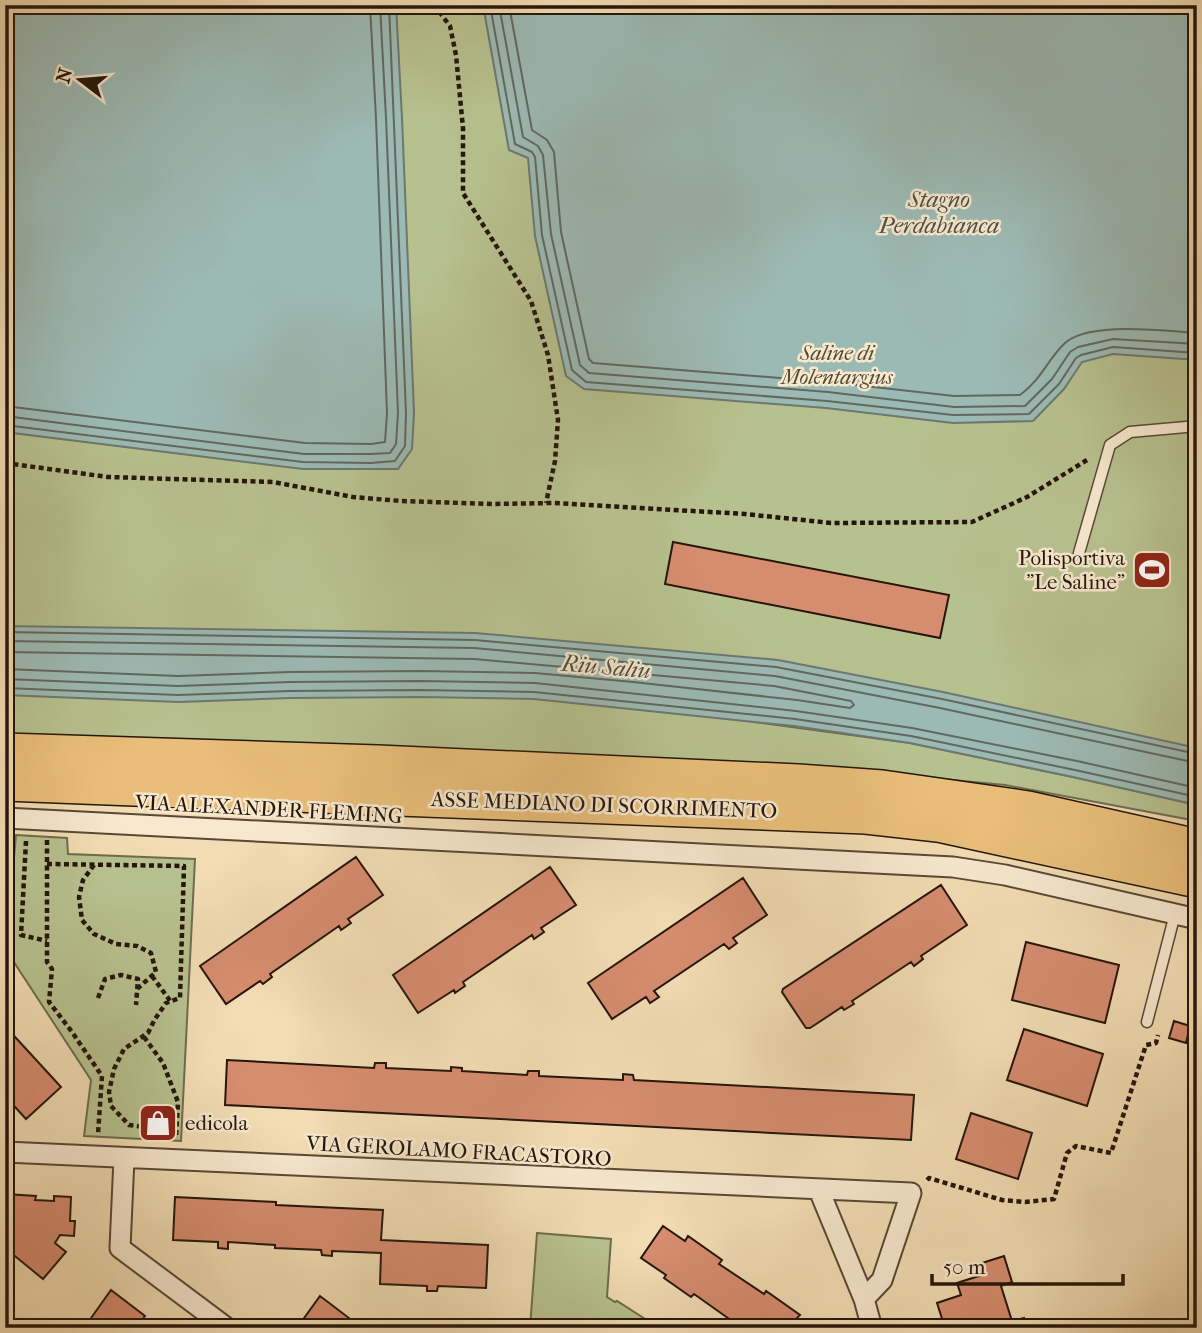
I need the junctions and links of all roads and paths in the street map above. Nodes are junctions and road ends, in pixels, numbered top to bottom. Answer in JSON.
{"nodes":[{"id":1,"x":433,"y":5,"type":"edge"},
{"id":2,"x":1197,"y":426,"type":"edge"},
{"id":3,"x":1110,"y":445,"type":"junction"},
{"id":4,"x":5,"y":463,"type":"edge"},
{"id":5,"x":546,"y":503,"type":"junction"},
{"id":6,"x":1079,"y":553,"type":"dead end"},
{"id":7,"x":5,"y":752,"type":"edge"},
{"id":8,"x":5,"y":782,"type":"edge"},
{"id":9,"x":5,"y":818,"type":"edge"},
{"id":10,"x":27,"y":819,"type":"junction"},
{"id":11,"x":49,"y":820,"type":"junction"},
{"id":12,"x":1197,"y":848,"type":"edge"},
{"id":13,"x":47,"y":864,"type":"junction"},
{"id":14,"x":94,"y":864,"type":"junction"},
{"id":15,"x":1197,"y":879,"type":"edge"},
{"id":16,"x":1175,"y":914,"type":"junction"},
{"id":17,"x":1197,"y":919,"type":"edge"},
{"id":18,"x":47,"y":941,"type":"junction"},
{"id":19,"x":152,"y":976,"type":"junction"},
{"id":20,"x":137,"y":989,"type":"junction"},
{"id":21,"x":98,"y":998,"type":"dead end"},
{"id":22,"x":171,"y":1002,"type":"junction"},
{"id":23,"x":136,"y":1005,"type":"dead end"},
{"id":24,"x":1147,"y":1021,"type":"dead end"},
{"id":25,"x":1160,"y":1031,"type":"dead end"},
{"id":26,"x":144,"y":1037,"type":"junction"},
{"id":27,"x":109,"y":1097,"type":"junction"},
{"id":28,"x":100,"y":1112,"type":"junction"},
{"id":29,"x":5,"y":1152,"type":"edge"},
{"id":30,"x":96,"y":1156,"type":"junction"},
{"id":31,"x":124,"y":1158,"type":"junction"},
{"id":32,"x":150,"y":1159,"type":"junction"},
{"id":33,"x":175,"y":1160,"type":"junction"},
{"id":34,"x":819,"y":1190,"type":"junction"},
{"id":35,"x":911,"y":1193,"type":"junction"},
{"id":36,"x":864,"y":1299,"type":"junction"},
{"id":37,"x":227,"y":1328,"type":"edge"},
{"id":38,"x":872,"y":1328,"type":"edge"}],
"edges":[{"from":1,"to":5,"type":"path"},
{"from":2,"to":3,"type":"lane"},
{"from":3,"to":5,"type":"path"},
{"from":3,"to":6,"type":"lane"},
{"from":4,"to":5,"type":"path"},
{"from":7,"to":12,"type":"highway","name":"ASSE MEDIANO DI SCORRIMENTO"},
{"from":8,"to":15,"type":"highway","name":"ASSE MEDIANO DI SCORRIMENTO"},
{"from":9,"to":10,"type":"street","name":"VIA ALEXANDER FLEMING"},
{"from":10,"to":11,"type":"street","name":"VIA ALEXANDER FLEMING"},
{"from":10,"to":18,"type":"path"},
{"from":11,"to":13,"type":"path"},
{"from":11,"to":16,"type":"street","name":"VIA ALEXANDER FLEMING"},
{"from":13,"to":14,"type":"path"},
{"from":13,"to":18,"type":"path"},
{"from":14,"to":19,"type":"path"},
{"from":14,"to":22,"type":"path"},
{"from":16,"to":17,"type":"street","name":"VIA ALEXANDER FLEMING"},
{"from":16,"to":24,"type":"lane"},
{"from":18,"to":28,"type":"path"},
{"from":19,"to":20,"type":"path"},
{"from":19,"to":22,"type":"path"},
{"from":20,"to":21,"type":"path"},
{"from":20,"to":23,"type":"path"},
{"from":22,"to":26,"type":"path"},
{"from":25,"to":35,"type":"path"},
{"from":26,"to":27,"type":"path"},
{"from":26,"to":33,"type":"path"},
{"from":27,"to":28,"type":"path"},
{"from":27,"to":32,"type":"path"},
{"from":28,"to":30,"type":"path"},
{"from":29,"to":30,"type":"street","name":"VIA GEROLAMO FRACASTORO"},
{"from":30,"to":31,"type":"street","name":"VIA GEROLAMO FRACASTORO"},
{"from":31,"to":32,"type":"street","name":"VIA GEROLAMO FRACASTORO"},
{"from":31,"to":37,"type":"street"},
{"from":32,"to":33,"type":"street","name":"VIA GEROLAMO FRACASTORO"},
{"from":33,"to":34,"type":"street","name":"VIA GEROLAMO FRACASTORO"},
{"from":34,"to":35,"type":"street","name":"VIA GEROLAMO FRACASTORO"},
{"from":34,"to":36,"type":"street"},
{"from":35,"to":36,"type":"street"},
{"from":36,"to":38,"type":"street"}]}
